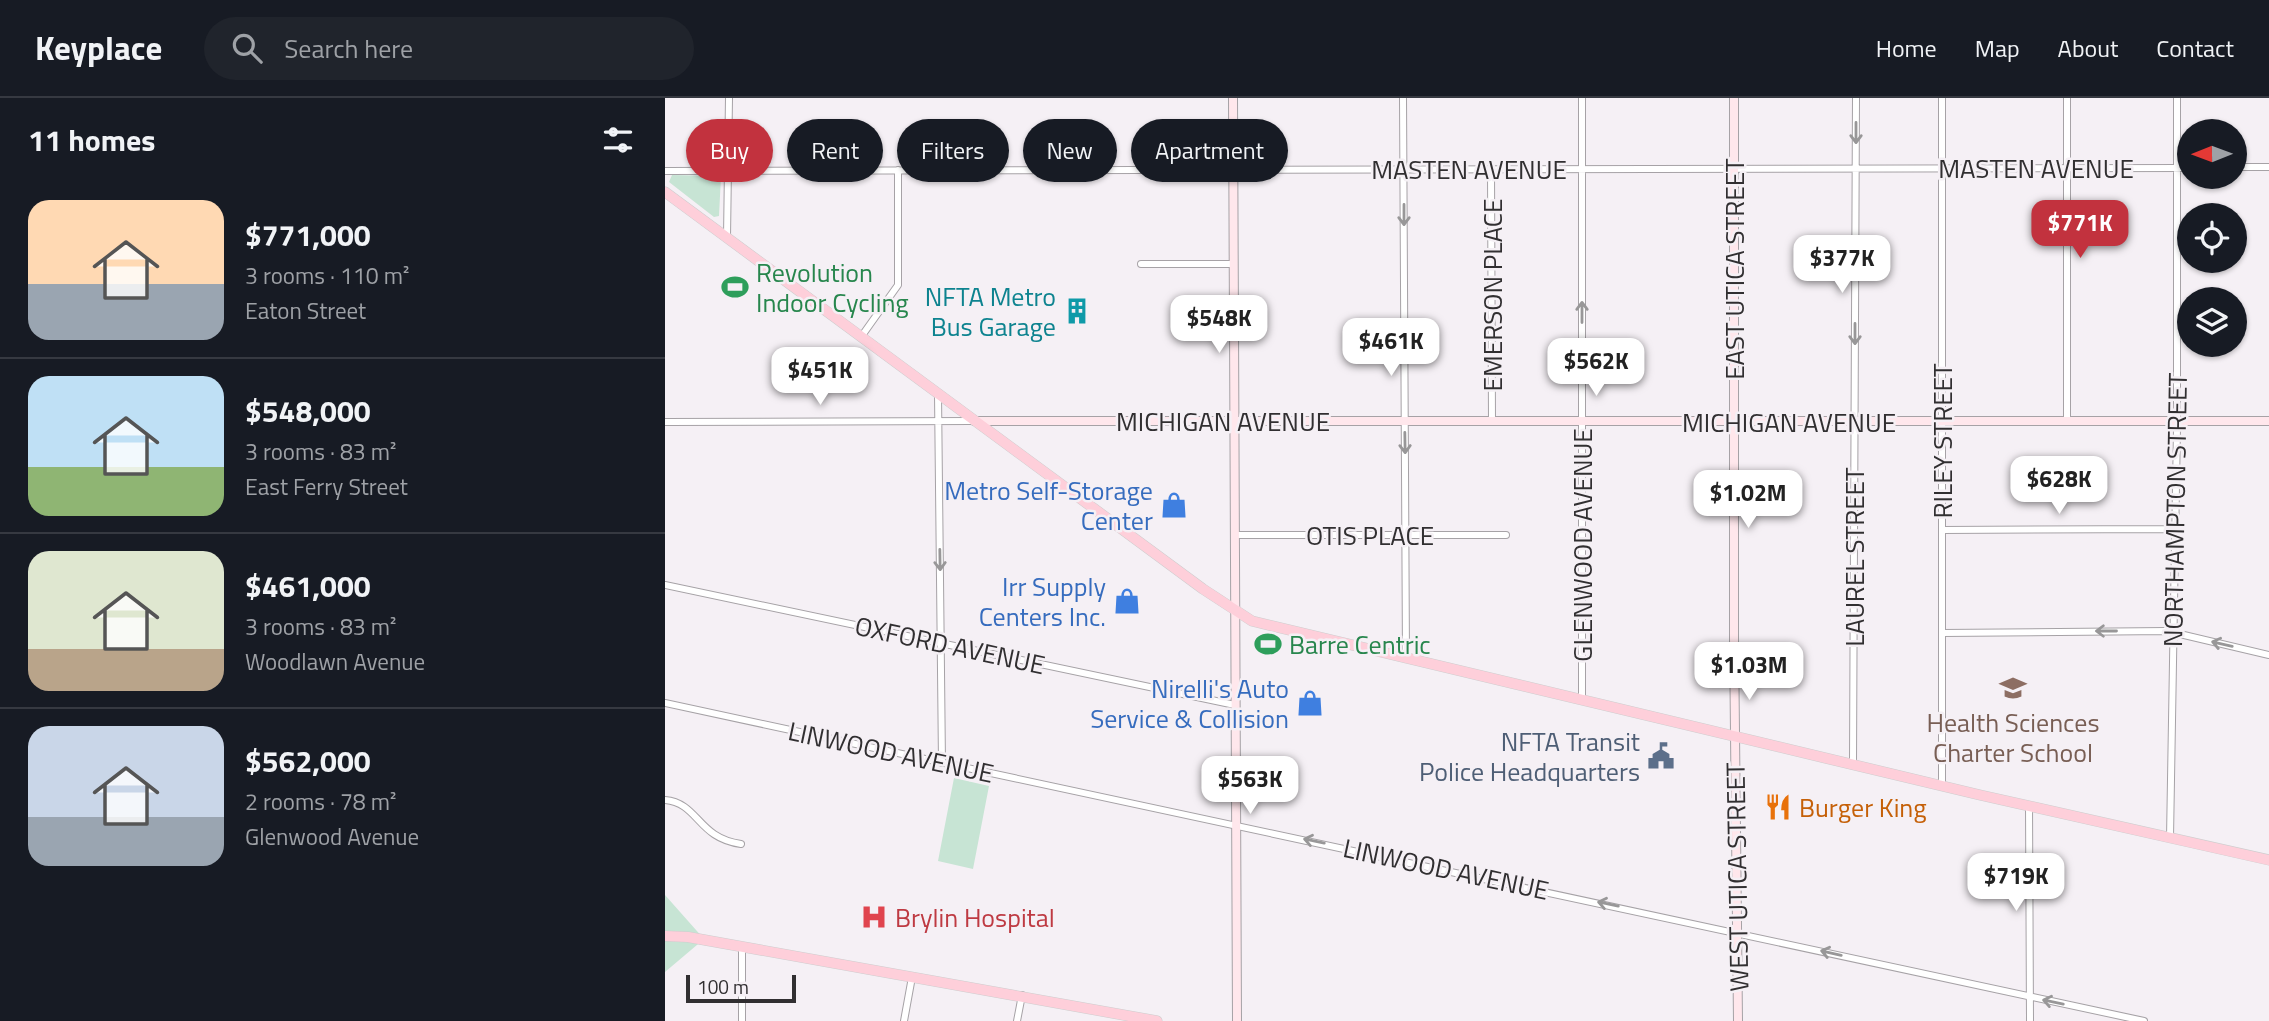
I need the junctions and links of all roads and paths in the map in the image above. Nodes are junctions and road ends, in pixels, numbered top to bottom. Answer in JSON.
{"nodes":[{"id":1,"x":729,"y":98,"type":"edge"},
{"id":2,"x":1233,"y":98,"type":"edge"},
{"id":3,"x":1403,"y":98,"type":"edge"},
{"id":4,"x":1582,"y":98,"type":"edge"},
{"id":5,"x":1734,"y":98,"type":"edge"},
{"id":6,"x":1856,"y":98,"type":"edge"},
{"id":7,"x":1942,"y":98,"type":"edge"},
{"id":8,"x":2067,"y":98,"type":"edge"},
{"id":9,"x":2177,"y":98,"type":"edge"},
{"id":10,"x":728,"y":119,"type":"edge"},
{"id":11,"x":1233,"y":119,"type":"edge"},
{"id":12,"x":2177,"y":119,"type":"edge"},
{"id":13,"x":2247,"y":167,"type":"edge"},
{"id":14,"x":2269,"y":167,"type":"edge"},
{"id":15,"x":1734,"y":168,"type":"junction"},
{"id":16,"x":1856,"y":168,"type":"junction"},
{"id":17,"x":2067,"y":168,"type":"junction"},
{"id":18,"x":2177,"y":168,"type":"edge"},
{"id":19,"x":1131,"y":169,"type":"edge"},
{"id":20,"x":1288,"y":169,"type":"edge"},
{"id":21,"x":1404,"y":169,"type":"junction"},
{"id":22,"x":1492,"y":169,"type":"junction"},
{"id":23,"x":1582,"y":169,"type":"junction"},
{"id":24,"x":1942,"y":169,"type":"junction"},
{"id":25,"x":897,"y":170,"type":"edge"},
{"id":26,"x":1009,"y":170,"type":"edge"},
{"id":27,"x":665,"y":171,"type":"edge"},
{"id":28,"x":686,"y":171,"type":"edge"},
{"id":29,"x":773,"y":171,"type":"edge"},
{"id":30,"x":727,"y":182,"type":"edge"},
{"id":31,"x":898,"y":182,"type":"edge"},
{"id":32,"x":1233,"y":182,"type":"edge"},
{"id":33,"x":2177,"y":189,"type":"edge"},
{"id":34,"x":665,"y":192,"type":"edge"},
{"id":35,"x":727,"y":237,"type":"junction"},
{"id":36,"x":1141,"y":264,"type":"dead end"},
{"id":37,"x":1234,"y":264,"type":"junction"},
{"id":38,"x":861,"y":337,"type":"junction"},
{"id":39,"x":939,"y":394,"type":"junction"},
{"id":40,"x":938,"y":419,"type":"junction"},
{"id":41,"x":974,"y":421,"type":"junction"},
{"id":42,"x":1234,"y":421,"type":"junction"},
{"id":43,"x":1942,"y":421,"type":"junction"},
{"id":44,"x":2067,"y":421,"type":"junction"},
{"id":45,"x":2177,"y":421,"type":"junction"},
{"id":46,"x":2269,"y":421,"type":"edge"},
{"id":47,"x":665,"y":422,"type":"edge"},
{"id":48,"x":1404,"y":422,"type":"junction"},
{"id":49,"x":1492,"y":422,"type":"junction"},
{"id":50,"x":1582,"y":422,"type":"junction"},
{"id":51,"x":1733,"y":422,"type":"junction"},
{"id":52,"x":1854,"y":422,"type":"junction"},
{"id":53,"x":2176,"y":529,"type":"junction"},
{"id":54,"x":1942,"y":530,"type":"junction"},
{"id":55,"x":1235,"y":535,"type":"junction"},
{"id":56,"x":1405,"y":536,"type":"junction"},
{"id":57,"x":1506,"y":536,"type":"dead end"},
{"id":58,"x":665,"y":584,"type":"edge"},
{"id":59,"x":1235,"y":612,"type":"junction"},
{"id":60,"x":1942,"y":633,"type":"junction"},
{"id":61,"x":2174,"y":633,"type":"junction"},
{"id":62,"x":941,"y":643,"type":"junction"},
{"id":63,"x":2269,"y":654,"type":"edge"},
{"id":64,"x":1406,"y":658,"type":"junction"},
{"id":65,"x":1582,"y":698,"type":"junction"},
{"id":66,"x":665,"y":703,"type":"edge"},
{"id":67,"x":1235,"y":705,"type":"junction"},
{"id":68,"x":1735,"y":734,"type":"junction"},
{"id":69,"x":942,"y":763,"type":"junction"},
{"id":70,"x":1853,"y":763,"type":"junction"},
{"id":71,"x":1942,"y":785,"type":"junction"},
{"id":72,"x":665,"y":800,"type":"edge"},
{"id":73,"x":2029,"y":805,"type":"junction"},
{"id":74,"x":1236,"y":824,"type":"junction"},
{"id":75,"x":2170,"y":838,"type":"junction"},
{"id":76,"x":741,"y":844,"type":"dead end"},
{"id":77,"x":2269,"y":860,"type":"edge"},
{"id":78,"x":665,"y":928,"type":"edge"},
{"id":79,"x":1738,"y":932,"type":"junction"},
{"id":80,"x":665,"y":936,"type":"edge"},
{"id":81,"x":688,"y":936,"type":"junction"},
{"id":82,"x":742,"y":946,"type":"junction"},
{"id":83,"x":912,"y":977,"type":"junction"},
{"id":84,"x":1022,"y":995,"type":"junction"},
{"id":85,"x":2030,"y":997,"type":"junction"},
{"id":86,"x":742,"y":1021,"type":"edge"},
{"id":87,"x":904,"y":1021,"type":"edge"},
{"id":88,"x":1017,"y":1021,"type":"edge"},
{"id":89,"x":1157,"y":1021,"type":"edge"},
{"id":90,"x":1237,"y":1021,"type":"edge"},
{"id":91,"x":1738,"y":1021,"type":"edge"},
{"id":92,"x":2030,"y":1021,"type":"edge"},
{"id":93,"x":2144,"y":1021,"type":"edge"}],
"edges":[{"from":1,"to":10,"type":"street"},
{"from":2,"to":11,"type":"street"},
{"from":3,"to":21,"type":"street"},
{"from":4,"to":23,"type":"street","name":"GLENWOOD AVENUE"},
{"from":5,"to":15,"type":"street","name":"EAST UTICA STREET"},
{"from":6,"to":16,"type":"street","name":"LAUREL STREET","one_way":true},
{"from":7,"to":24,"type":"street","name":"RILEY STREET"},
{"from":8,"to":17,"type":"street"},
{"from":9,"to":12,"type":"street","name":"NORTHAMPTON STREET"},
{"from":13,"to":14,"type":"street"},
{"from":15,"to":16,"type":"street","name":"MASTEN AVENUE"},
{"from":15,"to":23,"type":"street","name":"MASTEN AVENUE"},
{"from":15,"to":51,"type":"street","name":"EAST UTICA STREET"},
{"from":16,"to":24,"type":"street","name":"MASTEN AVENUE"},
{"from":16,"to":52,"type":"street","name":"LAUREL STREET","one_way":true},
{"from":17,"to":18,"type":"street","name":"MASTEN AVENUE"},
{"from":17,"to":24,"type":"street","name":"MASTEN AVENUE"},
{"from":17,"to":44,"type":"street"},
{"from":19,"to":26,"type":"street","name":"MASTEN AVENUE"},
{"from":20,"to":21,"type":"street","name":"MASTEN AVENUE"},
{"from":21,"to":22,"type":"street","name":"MASTEN AVENUE"},
{"from":21,"to":48,"type":"street","one_way":true},
{"from":22,"to":23,"type":"street","name":"MASTEN AVENUE"},
{"from":22,"to":49,"type":"street","name":"EMERSON PLACE"},
{"from":50,"to":23,"type":"street","name":"GLENWOOD AVENUE","one_way":true},
{"from":24,"to":43,"type":"street","name":"RILEY STREET"},
{"from":25,"to":29,"type":"street","name":"MASTEN AVENUE"},
{"from":27,"to":28,"type":"street","name":"MASTEN AVENUE"},
{"from":30,"to":35,"type":"street"},
{"from":31,"to":38,"type":"street"},
{"from":32,"to":37,"type":"street"},
{"from":33,"to":45,"type":"street","name":"NORTHAMPTON STREET"},
{"from":34,"to":35,"type":"main road"},
{"from":35,"to":38,"type":"main road"},
{"from":36,"to":37,"type":"street"},
{"from":37,"to":42,"type":"street"},
{"from":38,"to":39,"type":"main road"},
{"from":39,"to":40,"type":"street"},
{"from":39,"to":41,"type":"main road"},
{"from":40,"to":41,"type":"street"},
{"from":40,"to":47,"type":"street"},
{"from":40,"to":62,"type":"street","one_way":true},
{"from":41,"to":42,"type":"street","name":"MICHIGAN AVENUE"},
{"from":41,"to":59,"type":"main road"},
{"from":42,"to":48,"type":"street","name":"MICHIGAN AVENUE"},
{"from":42,"to":55,"type":"street"},
{"from":43,"to":44,"type":"street","name":"MICHIGAN AVENUE"},
{"from":43,"to":52,"type":"street","name":"MICHIGAN AVENUE"},
{"from":43,"to":54,"type":"street","name":"RILEY STREET"},
{"from":44,"to":45,"type":"street","name":"MICHIGAN AVENUE"},
{"from":45,"to":46,"type":"street","name":"MICHIGAN AVENUE"},
{"from":45,"to":53,"type":"street","name":"NORTHAMPTON STREET"},
{"from":48,"to":49,"type":"street","name":"MICHIGAN AVENUE"},
{"from":48,"to":56,"type":"street","one_way":true},
{"from":49,"to":50,"type":"street","name":"MICHIGAN AVENUE"},
{"from":50,"to":51,"type":"street","name":"MICHIGAN AVENUE"},
{"from":50,"to":65,"type":"street","name":"GLENWOOD AVENUE"},
{"from":51,"to":52,"type":"street","name":"MICHIGAN AVENUE"},
{"from":51,"to":68,"type":"street","name":"EAST UTICA STREET"},
{"from":52,"to":70,"type":"street","name":"LAUREL STREET"},
{"from":53,"to":54,"type":"street"},
{"from":53,"to":61,"type":"street","name":"NORTHAMPTON STREET"},
{"from":54,"to":60,"type":"street","name":"RILEY STREET"},
{"from":55,"to":56,"type":"street","name":"OTIS PLACE"},
{"from":55,"to":59,"type":"street"},
{"from":56,"to":57,"type":"street","name":"OTIS PLACE"},
{"from":56,"to":64,"type":"street"},
{"from":58,"to":62,"type":"street","name":"OXFORD AVENUE"},
{"from":59,"to":64,"type":"main road"},
{"from":59,"to":67,"type":"street"},
{"from":61,"to":60,"type":"street","one_way":true},
{"from":60,"to":71,"type":"street","name":"RILEY STREET"},
{"from":63,"to":61,"type":"street","one_way":true},
{"from":61,"to":75,"type":"street","name":"NORTHAMPTON STREET"},
{"from":62,"to":67,"type":"street","name":"OXFORD AVENUE"},
{"from":62,"to":69,"type":"street"},
{"from":64,"to":65,"type":"main road"},
{"from":65,"to":68,"type":"main road"},
{"from":66,"to":69,"type":"street","name":"LINWOOD AVENUE"},
{"from":67,"to":74,"type":"street"},
{"from":68,"to":70,"type":"main road"},
{"from":68,"to":79,"type":"street","name":"WEST UTICA STREET"},
{"from":69,"to":74,"type":"street","name":"LINWOOD AVENUE"},
{"from":70,"to":71,"type":"main road"},
{"from":71,"to":73,"type":"main road"},
{"from":72,"to":76,"type":"street"},
{"from":73,"to":75,"type":"main road"},
{"from":73,"to":85,"type":"street"},
{"from":79,"to":74,"type":"street","name":"LINWOOD AVENUE","one_way":true},
{"from":74,"to":90,"type":"street"},
{"from":75,"to":77,"type":"main road"},
{"from":78,"to":81,"type":"main road"},
{"from":85,"to":79,"type":"street","name":"LINWOOD AVENUE","one_way":true},
{"from":79,"to":91,"type":"street","name":"WEST UTICA STREET"},
{"from":80,"to":81,"type":"main road"},
{"from":81,"to":82,"type":"main road"},
{"from":82,"to":83,"type":"main road"},
{"from":82,"to":86,"type":"street"},
{"from":83,"to":84,"type":"main road"},
{"from":83,"to":87,"type":"street"},
{"from":84,"to":88,"type":"street"},
{"from":84,"to":89,"type":"main road"},
{"from":85,"to":92,"type":"street"},
{"from":93,"to":85,"type":"street","name":"LINWOOD AVENUE","one_way":true}]}
